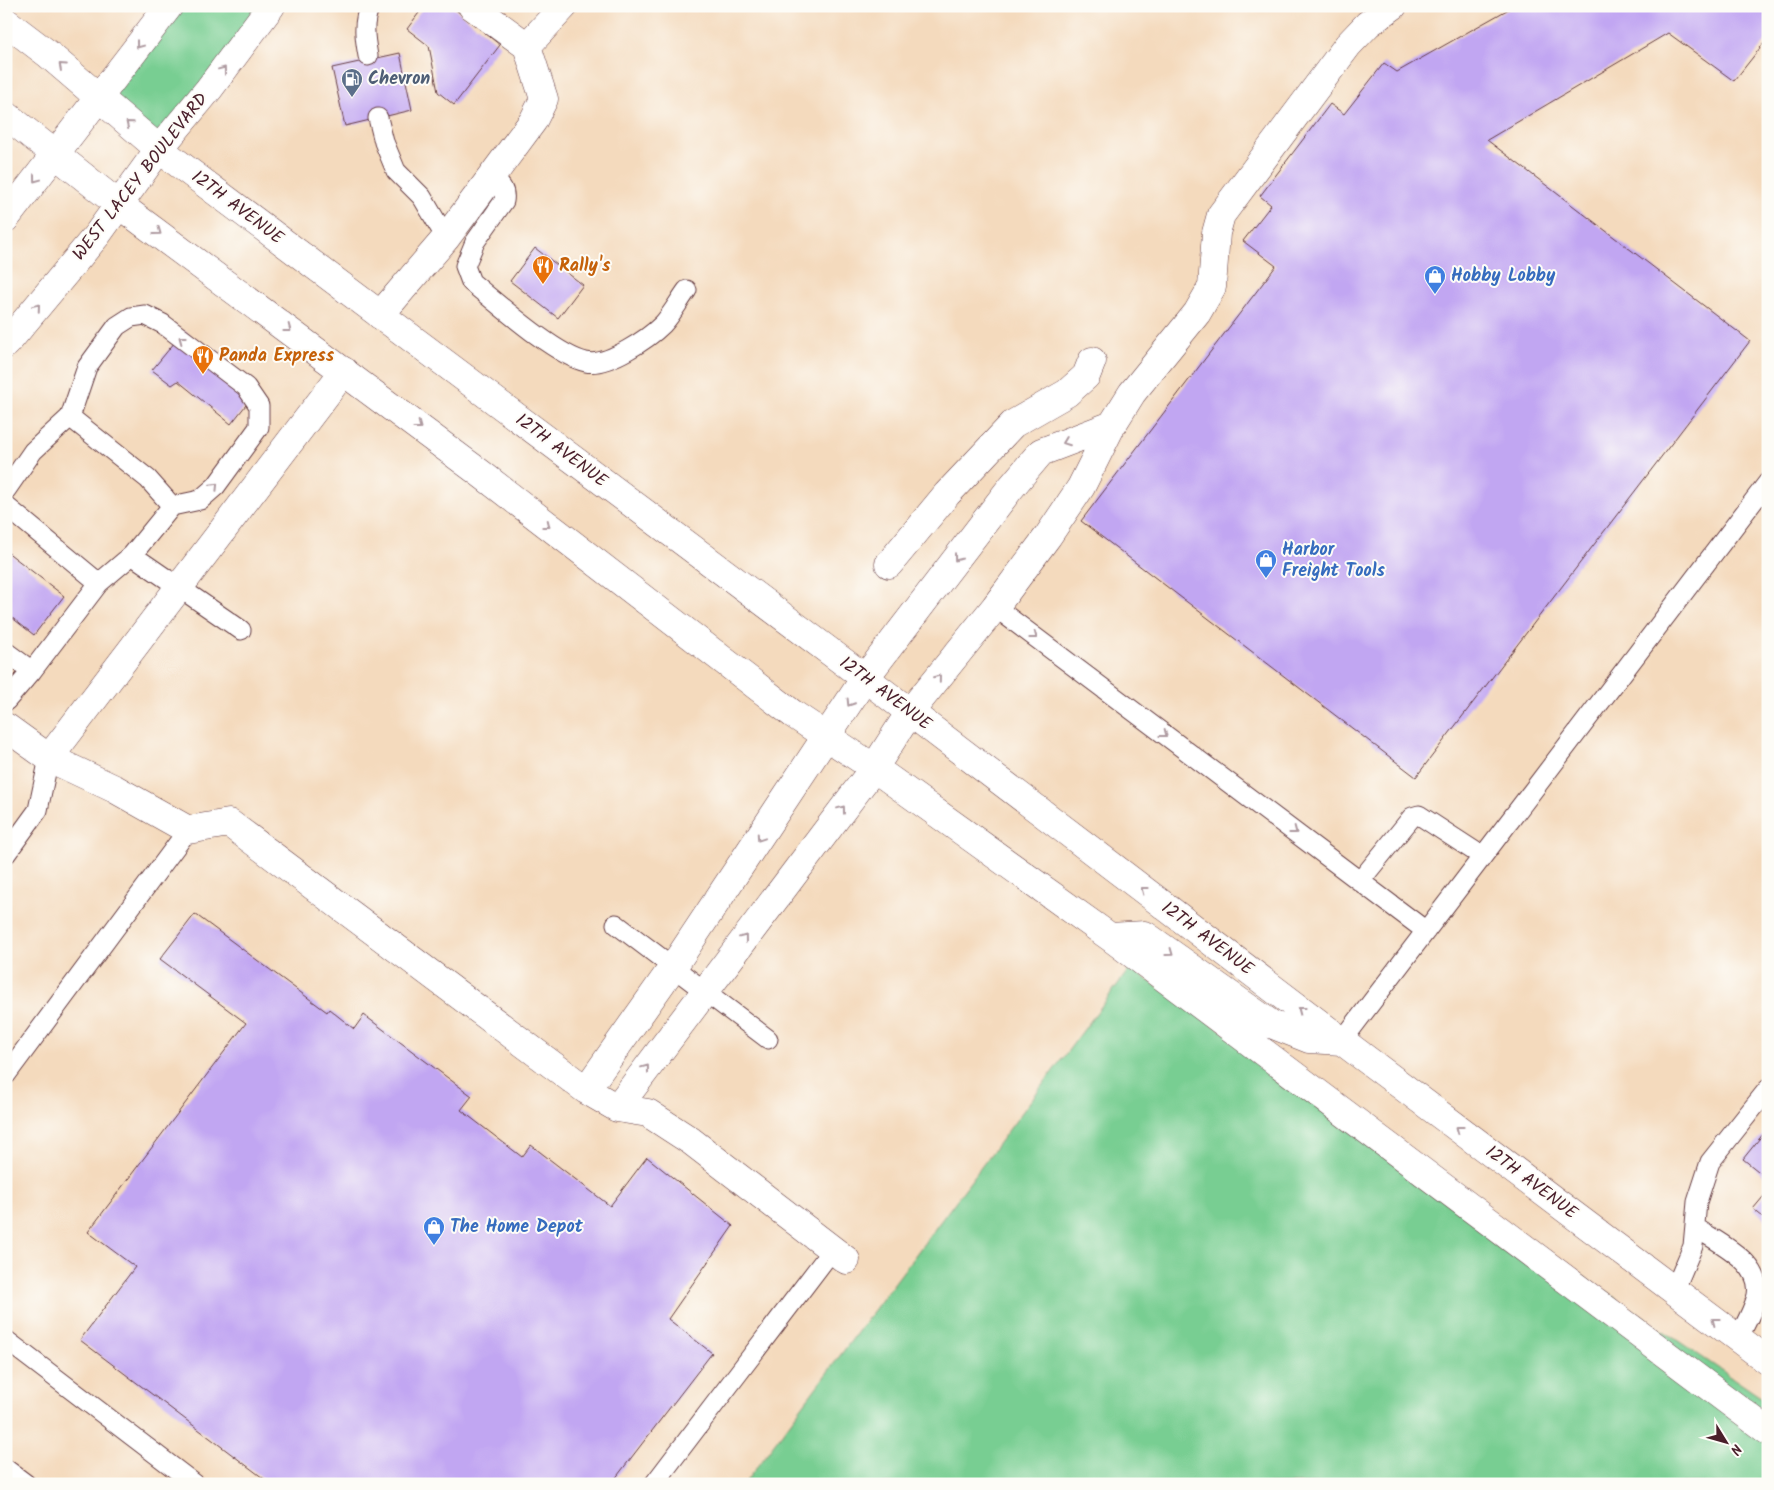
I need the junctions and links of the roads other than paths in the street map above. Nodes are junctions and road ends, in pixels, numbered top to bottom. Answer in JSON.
{"nodes":[{"id":1,"x":168,"y":6,"type":"edge"},
{"id":2,"x":271,"y":6,"type":"edge"},
{"id":3,"x":370,"y":6,"type":"edge"},
{"id":4,"x":472,"y":6,"type":"edge"},
{"id":5,"x":564,"y":6,"type":"edge"},
{"id":6,"x":1393,"y":6,"type":"edge"},
{"id":7,"x":6,"y":22,"type":"edge"},
{"id":8,"x":527,"y":46,"type":"junction"},
{"id":9,"x":368,"y":56,"type":"dead end"},
{"id":10,"x":98,"y":99,"type":"junction"},
{"id":11,"x":6,"y":115,"type":"edge"},
{"id":12,"x":378,"y":118,"type":"dead end"},
{"id":13,"x":159,"y":149,"type":"junction"},
{"id":14,"x":55,"y":154,"type":"junction"},
{"id":15,"x":492,"y":177,"type":"junction"},
{"id":16,"x":118,"y":204,"type":"junction"},
{"id":17,"x":6,"y":218,"type":"edge"},
{"id":18,"x":446,"y":238,"type":"junction"},
{"id":19,"x":687,"y":290,"type":"dead end"},
{"id":20,"x":380,"y":315,"type":"junction"},
{"id":21,"x":6,"y":344,"type":"edge"},
{"id":22,"x":1092,"y":361,"type":"dead end"},
{"id":23,"x":344,"y":371,"type":"junction"},
{"id":24,"x":70,"y":417,"type":"junction"},
{"id":25,"x":1112,"y":425,"type":"junction"},
{"id":26,"x":1768,"y":482,"type":"edge"},
{"id":27,"x":6,"y":490,"type":"edge"},
{"id":28,"x":6,"y":506,"type":"edge"},
{"id":29,"x":172,"y":506,"type":"junction"},
{"id":30,"x":132,"y":555,"type":"junction"},
{"id":31,"x":889,"y":564,"type":"dead end"},
{"id":32,"x":99,"y":583,"type":"junction"},
{"id":33,"x":180,"y":588,"type":"junction"},
{"id":34,"x":995,"y":607,"type":"junction"},
{"id":35,"x":241,"y":630,"type":"dead end"},
{"id":36,"x":6,"y":652,"type":"edge"},
{"id":37,"x":32,"y":671,"type":"junction"},
{"id":38,"x":866,"y":678,"type":"junction"},
{"id":39,"x":6,"y":701,"type":"edge"},
{"id":40,"x":910,"y":712,"type":"junction"},
{"id":41,"x":6,"y":727,"type":"edge"},
{"id":42,"x":827,"y":738,"type":"junction"},
{"id":43,"x":49,"y":758,"type":"junction"},
{"id":44,"x":874,"y":768,"type":"junction"},
{"id":45,"x":188,"y":830,"type":"junction"},
{"id":46,"x":8,"y":848,"type":"edge"},
{"id":47,"x":1482,"y":856,"type":"junction"},
{"id":48,"x":1360,"y":882,"type":"junction"},
{"id":49,"x":616,"y":924,"type":"dead end"},
{"id":50,"x":1426,"y":931,"type":"junction"},
{"id":51,"x":1110,"y":937,"type":"junction"},
{"id":52,"x":673,"y":967,"type":"junction"},
{"id":53,"x":704,"y":990,"type":"junction"},
{"id":54,"x":768,"y":1039,"type":"dead end"},
{"id":55,"x":1342,"y":1041,"type":"junction"},
{"id":56,"x":6,"y":1075,"type":"edge"},
{"id":57,"x":1768,"y":1089,"type":"edge"},
{"id":58,"x":586,"y":1090,"type":"junction"},
{"id":59,"x":617,"y":1108,"type":"junction"},
{"id":60,"x":1695,"y":1227,"type":"junction"},
{"id":61,"x":839,"y":1255,"type":"joint"},
{"id":62,"x":1674,"y":1291,"type":"junction"},
{"id":63,"x":1738,"y":1339,"type":"junction"},
{"id":64,"x":6,"y":1340,"type":"edge"},
{"id":65,"x":1768,"y":1361,"type":"edge"},
{"id":66,"x":1768,"y":1431,"type":"edge"},
{"id":67,"x":6,"y":1469,"type":"edge"},
{"id":68,"x":26,"y":1484,"type":"edge"},
{"id":69,"x":195,"y":1484,"type":"edge"},
{"id":70,"x":654,"y":1484,"type":"edge"}],
"edges":[{"from":1,"to":10,"type":"main road","one_way":true},
{"from":13,"to":2,"type":"main road","name":"WEST LACEY BOULEVARD","one_way":true},
{"from":3,"to":9,"type":"lane"},
{"from":4,"to":8,"type":"main road"},
{"from":5,"to":8,"type":"main road"},
{"from":6,"to":25,"type":"main road"},
{"from":10,"to":7,"type":"main road","name":"12TH AVENUE","one_way":true},
{"from":8,"to":15,"type":"main road"},
{"from":13,"to":10,"type":"main road","name":"12TH AVENUE","one_way":true},
{"from":10,"to":14,"type":"main road"},
{"from":11,"to":14,"type":"main road"},
{"from":12,"to":18,"type":"lane"},
{"from":13,"to":16,"type":"main road","name":"WEST LACEY BOULEVARD"},
{"from":13,"to":20,"type":"main road","name":"12TH AVENUE"},
{"from":14,"to":16,"type":"main road"},
{"from":14,"to":17,"type":"main road","one_way":true},
{"from":15,"to":18,"type":"main road"},
{"from":15,"to":19,"type":"lane"},
{"from":21,"to":16,"type":"main road","name":"WEST LACEY BOULEVARD","one_way":true},
{"from":16,"to":23,"type":"main road","one_way":true},
{"from":18,"to":20,"type":"main road"},
{"from":20,"to":38,"type":"main road","name":"12TH AVENUE"},
{"from":22,"to":31,"type":"main road"},
{"from":23,"to":33,"type":"main road"},
{"from":23,"to":42,"type":"main road","one_way":true},
{"from":24,"to":27,"type":"lane"},
{"from":24,"to":29,"type":"lane"},
{"from":29,"to":24,"type":"lane","one_way":true},
{"from":25,"to":34,"type":"main road"},
{"from":25,"to":38,"type":"main road","one_way":true},
{"from":26,"to":47,"type":"lane"},
{"from":28,"to":32,"type":"lane"},
{"from":29,"to":30,"type":"lane"},
{"from":30,"to":32,"type":"lane"},
{"from":30,"to":33,"type":"lane"},
{"from":32,"to":37,"type":"lane"},
{"from":33,"to":35,"type":"lane"},
{"from":33,"to":43,"type":"main road"},
{"from":40,"to":34,"type":"main road","one_way":true},
{"from":34,"to":48,"type":"lane","one_way":true},
{"from":36,"to":37,"type":"lane"},
{"from":37,"to":39,"type":"lane"},
{"from":38,"to":40,"type":"main road","name":"12TH AVENUE"},
{"from":38,"to":42,"type":"main road","one_way":true},
{"from":40,"to":44,"type":"main road"},
{"from":55,"to":40,"type":"main road","name":"12TH AVENUE","one_way":true},
{"from":41,"to":43,"type":"main road"},
{"from":42,"to":44,"type":"main road"},
{"from":42,"to":52,"type":"main road","one_way":true},
{"from":43,"to":45,"type":"main road"},
{"from":43,"to":46,"type":"lane"},
{"from":44,"to":51,"type":"main road"},
{"from":53,"to":44,"type":"main road","one_way":true},
{"from":45,"to":56,"type":"lane"},
{"from":45,"to":58,"type":"main road"},
{"from":47,"to":48,"type":"lane"},
{"from":47,"to":50,"type":"lane"},
{"from":48,"to":50,"type":"lane"},
{"from":49,"to":52,"type":"lane"},
{"from":50,"to":55,"type":"lane"},
{"from":51,"to":55,"type":"main road","one_way":true},
{"from":51,"to":66,"type":"main road"},
{"from":52,"to":53,"type":"lane"},
{"from":52,"to":58,"type":"main road"},
{"from":53,"to":54,"type":"lane"},
{"from":59,"to":53,"type":"main road","one_way":true},
{"from":62,"to":55,"type":"main road","name":"12TH AVENUE","one_way":true},
{"from":57,"to":60,"type":"lane"},
{"from":58,"to":59,"type":"main road"},
{"from":59,"to":61,"type":"main road"},
{"from":60,"to":62,"type":"lane"},
{"from":60,"to":63,"type":"lane"},
{"from":61,"to":70,"type":"lane"},
{"from":63,"to":62,"type":"main road","name":"12TH AVENUE","one_way":true},
{"from":63,"to":65,"type":"main road","name":"12TH AVENUE"},
{"from":64,"to":69,"type":"lane"},
{"from":67,"to":68,"type":"lane"}]}
